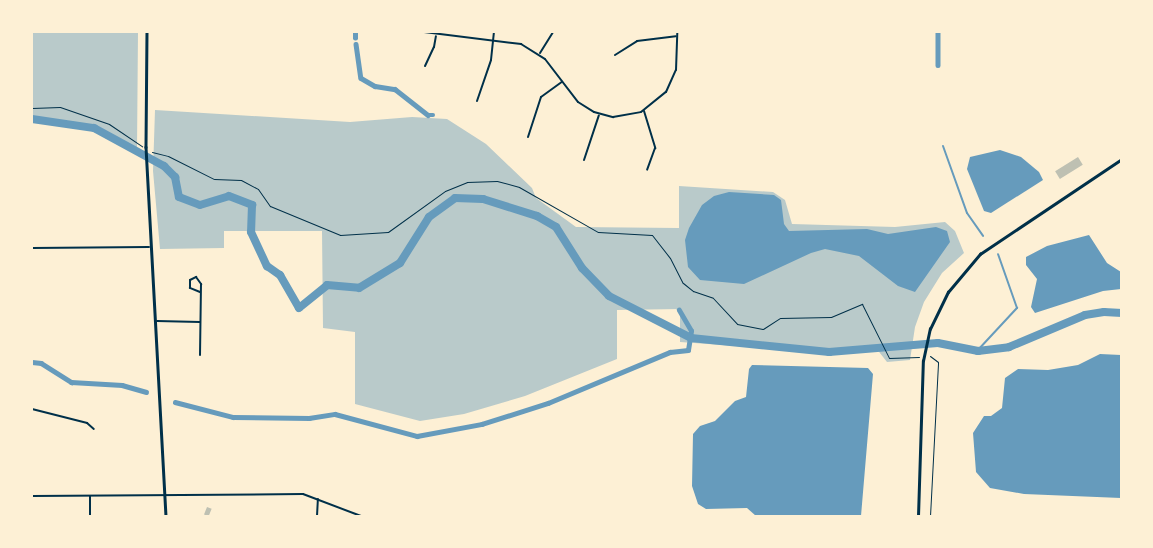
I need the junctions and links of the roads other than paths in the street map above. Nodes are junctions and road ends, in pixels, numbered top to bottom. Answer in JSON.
{"nodes":[{"id":1,"x":147,"y":32,"type":"edge"},
{"id":2,"x":424,"y":32,"type":"edge"},
{"id":3,"x":494,"y":32,"type":"edge"},
{"id":4,"x":553,"y":32,"type":"edge"},
{"id":5,"x":677,"y":32,"type":"edge"},
{"id":6,"x":436,"y":35,"type":"junction"},
{"id":7,"x":677,"y":36,"type":"junction"},
{"id":8,"x":492,"y":40,"type":"junction"},
{"id":9,"x":539,"y":54,"type":"junction"},
{"id":10,"x":615,"y":55,"type":"dead end"},
{"id":11,"x":425,"y":65,"type":"dead end"},
{"id":12,"x":562,"y":82,"type":"junction"},
{"id":13,"x":477,"y":101,"type":"dead end"},
{"id":14,"x":644,"y":110,"type":"junction"},
{"id":15,"x":599,"y":114,"type":"junction"},
{"id":16,"x":528,"y":137,"type":"dead end"},
{"id":17,"x":1122,"y":159,"type":"edge"},
{"id":18,"x":584,"y":160,"type":"dead end"},
{"id":19,"x":647,"y":170,"type":"dead end"},
{"id":20,"x":151,"y":247,"type":"junction"},
{"id":21,"x":32,"y":248,"type":"edge"},
{"id":22,"x":200,"y":292,"type":"dead end"},
{"id":23,"x":156,"y":321,"type":"junction"},
{"id":24,"x":200,"y":322,"type":"junction"},
{"id":25,"x":200,"y":355,"type":"dead end"},
{"id":26,"x":32,"y":409,"type":"edge"},
{"id":27,"x":94,"y":429,"type":"dead end"},
{"id":28,"x":165,"y":493,"type":"junction"},
{"id":29,"x":90,"y":495,"type":"junction"},
{"id":30,"x":32,"y":496,"type":"edge"},
{"id":31,"x":318,"y":498,"type":"junction"},
{"id":32,"x":90,"y":516,"type":"edge"},
{"id":33,"x":166,"y":516,"type":"edge"},
{"id":34,"x":317,"y":516,"type":"edge"},
{"id":35,"x":361,"y":516,"type":"edge"},
{"id":36,"x":918,"y":516,"type":"edge"}],
"edges":[{"from":1,"to":20,"type":"main road"},
{"from":2,"to":6,"type":"street"},
{"from":3,"to":8,"type":"street"},
{"from":4,"to":9,"type":"street"},
{"from":5,"to":7,"type":"street"},
{"from":6,"to":8,"type":"street"},
{"from":6,"to":11,"type":"street"},
{"from":7,"to":10,"type":"street"},
{"from":7,"to":14,"type":"street"},
{"from":8,"to":9,"type":"street"},
{"from":8,"to":13,"type":"street"},
{"from":9,"to":12,"type":"street"},
{"from":12,"to":15,"type":"street"},
{"from":12,"to":16,"type":"street"},
{"from":14,"to":15,"type":"street"},
{"from":14,"to":19,"type":"street"},
{"from":15,"to":18,"type":"street"},
{"from":17,"to":36,"type":"main road"},
{"from":20,"to":21,"type":"street"},
{"from":20,"to":23,"type":"main road"},
{"from":22,"to":24,"type":"street"},
{"from":23,"to":24,"type":"street"},
{"from":23,"to":28,"type":"main road"},
{"from":24,"to":25,"type":"street"},
{"from":26,"to":27,"type":"street"},
{"from":28,"to":29,"type":"street"},
{"from":28,"to":31,"type":"street"},
{"from":28,"to":33,"type":"main road"},
{"from":29,"to":30,"type":"street"},
{"from":29,"to":32,"type":"street"},
{"from":31,"to":34,"type":"street"},
{"from":31,"to":35,"type":"street"}]}
